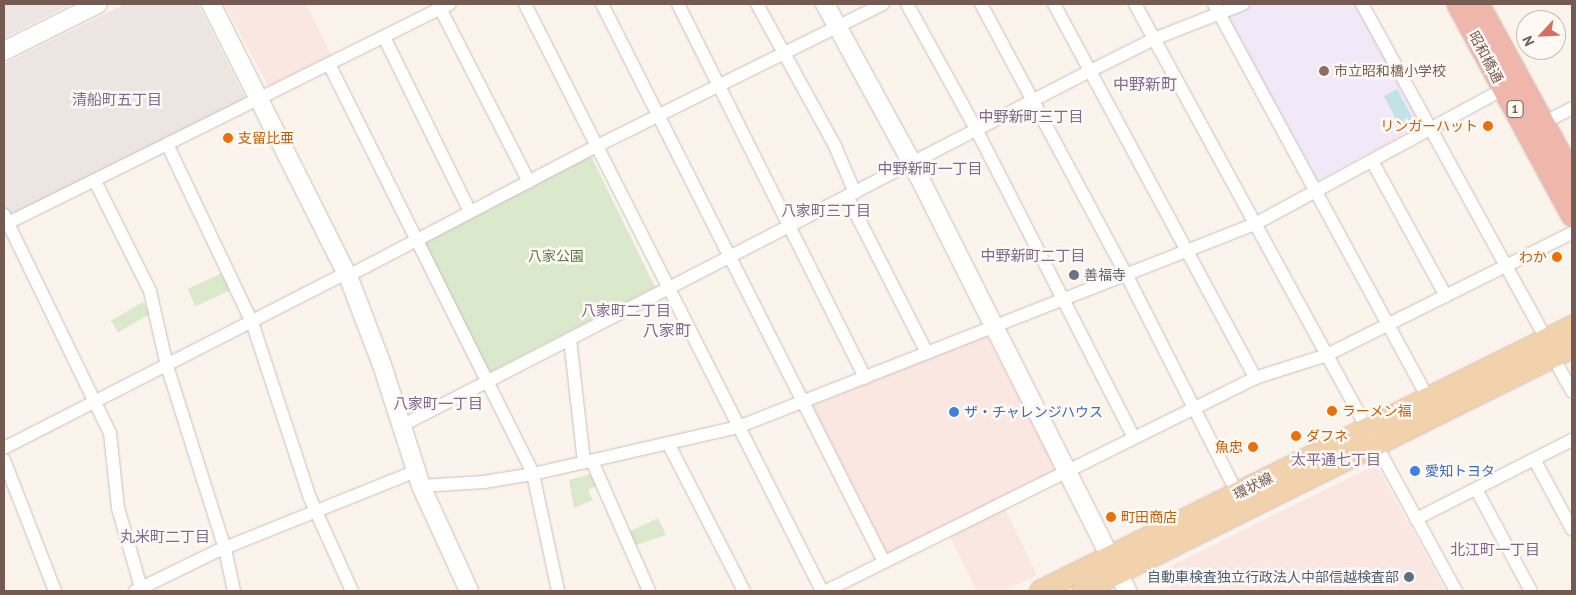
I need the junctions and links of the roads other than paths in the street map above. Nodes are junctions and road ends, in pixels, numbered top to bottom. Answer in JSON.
{"nodes":[{"id":1,"x":98,"y":4,"type":"edge"},
{"id":2,"x":211,"y":4,"type":"edge"},
{"id":3,"x":526,"y":4,"type":"edge"},
{"id":4,"x":602,"y":4,"type":"edge"},
{"id":5,"x":678,"y":4,"type":"edge"},
{"id":6,"x":757,"y":4,"type":"edge"},
{"id":7,"x":825,"y":4,"type":"edge"},
{"id":8,"x":883,"y":4,"type":"edge"},
{"id":9,"x":907,"y":4,"type":"edge"},
{"id":10,"x":981,"y":4,"type":"edge"},
{"id":11,"x":1054,"y":4,"type":"edge"},
{"id":12,"x":1135,"y":4,"type":"edge"},
{"id":13,"x":1243,"y":4,"type":"edge"},
{"id":14,"x":1362,"y":4,"type":"edge"},
{"id":15,"x":1458,"y":4,"type":"edge"},
{"id":16,"x":1478,"y":4,"type":"edge"},
{"id":17,"x":445,"y":6,"type":"edge"},
{"id":18,"x":1216,"y":8,"type":"edge"},
{"id":19,"x":837,"y":27,"type":"junction"},
{"id":20,"x":384,"y":37,"type":"junction"},
{"id":21,"x":1154,"y":39,"type":"junction"},
{"id":22,"x":4,"y":51,"type":"edge"},
{"id":23,"x":784,"y":54,"type":"junction"},
{"id":24,"x":329,"y":64,"type":"junction"},
{"id":25,"x":1090,"y":70,"type":"junction"},
{"id":26,"x":719,"y":87,"type":"junction"},
{"id":27,"x":1504,"y":88,"type":"junction"},
{"id":28,"x":258,"y":99,"type":"junction"},
{"id":29,"x":1034,"y":100,"type":"junction"},
{"id":30,"x":1572,"y":108,"type":"edge"},
{"id":31,"x":659,"y":116,"type":"junction"},
{"id":32,"x":1543,"y":124,"type":"junction"},
{"id":33,"x":1430,"y":128,"type":"junction"},
{"id":34,"x":976,"y":130,"type":"junction"},
{"id":35,"x":167,"y":144,"type":"junction"},
{"id":36,"x":597,"y":146,"type":"junction"},
{"id":37,"x":1372,"y":161,"type":"junction"},
{"id":38,"x":912,"y":163,"type":"junction"},
{"id":39,"x":1572,"y":176,"type":"edge"},
{"id":40,"x":95,"y":181,"type":"junction"},
{"id":41,"x":529,"y":182,"type":"junction"},
{"id":42,"x":1316,"y":191,"type":"junction"},
{"id":43,"x":851,"y":194,"type":"junction"},
{"id":44,"x":470,"y":212,"type":"junction"},
{"id":45,"x":1572,"y":215,"type":"edge"},
{"id":46,"x":5,"y":221,"type":"edge"},
{"id":47,"x":1255,"y":224,"type":"junction"},
{"id":48,"x":789,"y":226,"type":"junction"},
{"id":49,"x":1572,"y":233,"type":"edge"},
{"id":50,"x":418,"y":239,"type":"junction"},
{"id":51,"x":1187,"y":250,"type":"junction"},
{"id":52,"x":729,"y":258,"type":"junction"},
{"id":53,"x":1506,"y":266,"type":"junction"},
{"id":54,"x":1126,"y":274,"type":"junction"},
{"id":55,"x":347,"y":275,"type":"junction"},
{"id":56,"x":669,"y":288,"type":"junction"},
{"id":57,"x":1446,"y":296,"type":"junction"},
{"id":58,"x":1064,"y":299,"type":"junction"},
{"id":59,"x":252,"y":322,"type":"junction"},
{"id":60,"x":1388,"y":325,"type":"junction"},
{"id":61,"x":1572,"y":326,"type":"edge"},
{"id":62,"x":994,"y":327,"type":"junction"},
{"id":63,"x":570,"y":340,"type":"junction"},
{"id":64,"x":1549,"y":348,"type":"junction"},
{"id":65,"x":1572,"y":348,"type":"edge"},
{"id":66,"x":927,"y":354,"type":"junction"},
{"id":67,"x":1327,"y":355,"type":"junction"},
{"id":68,"x":167,"y":366,"type":"junction"},
{"id":69,"x":864,"y":378,"type":"junction"},
{"id":70,"x":1256,"y":378,"type":"junction"},
{"id":71,"x":488,"y":381,"type":"junction"},
{"id":72,"x":1572,"y":391,"type":"edge"},
{"id":73,"x":1428,"y":398,"type":"junction"},
{"id":74,"x":94,"y":402,"type":"junction"},
{"id":75,"x":802,"y":402,"type":"junction"},
{"id":76,"x":1195,"y":408,"type":"junction"},
{"id":77,"x":401,"y":426,"type":"junction"},
{"id":78,"x":738,"y":427,"type":"junction"},
{"id":79,"x":1371,"y":437,"type":"junction"},
{"id":80,"x":1134,"y":438,"type":"junction"},
{"id":81,"x":1572,"y":440,"type":"edge"},
{"id":82,"x":668,"y":443,"type":"junction"},
{"id":83,"x":4,"y":448,"type":"edge"},
{"id":84,"x":1534,"y":459,"type":"junction"},
{"id":85,"x":4,"y":460,"type":"edge"},
{"id":86,"x":588,"y":462,"type":"junction"},
{"id":87,"x":1067,"y":472,"type":"junction"},
{"id":88,"x":534,"y":474,"type":"junction"},
{"id":89,"x":418,"y":479,"type":"junction"},
{"id":90,"x":1476,"y":488,"type":"junction"},
{"id":91,"x":1238,"y":494,"type":"junction"},
{"id":92,"x":315,"y":511,"type":"junction"},
{"id":93,"x":1416,"y":519,"type":"junction"},
{"id":94,"x":1572,"y":529,"type":"edge"},
{"id":95,"x":225,"y":549,"type":"junction"},
{"id":96,"x":884,"y":562,"type":"junction"},
{"id":97,"x":1118,"y":574,"type":"edge"},
{"id":98,"x":139,"y":590,"type":"edge"},
{"id":99,"x":56,"y":591,"type":"edge"},
{"id":100,"x":234,"y":591,"type":"edge"},
{"id":101,"x":352,"y":591,"type":"edge"},
{"id":102,"x":469,"y":591,"type":"edge"},
{"id":103,"x":558,"y":591,"type":"edge"},
{"id":104,"x":649,"y":591,"type":"edge"},
{"id":105,"x":744,"y":591,"type":"edge"},
{"id":106,"x":824,"y":591,"type":"edge"},
{"id":107,"x":1040,"y":591,"type":"edge"},
{"id":108,"x":1084,"y":591,"type":"edge"},
{"id":109,"x":1456,"y":591,"type":"edge"},
{"id":110,"x":1531,"y":591,"type":"edge"}],
"edges":[{"from":1,"to":22,"type":"street"},
{"from":2,"to":28,"type":"street"},
{"from":3,"to":36,"type":"street"},
{"from":4,"to":31,"type":"street"},
{"from":5,"to":26,"type":"street"},
{"from":6,"to":23,"type":"street"},
{"from":7,"to":19,"type":"street"},
{"from":8,"to":19,"type":"street"},
{"from":9,"to":34,"type":"street"},
{"from":10,"to":29,"type":"street"},
{"from":11,"to":25,"type":"street"},
{"from":12,"to":21,"type":"street"},
{"from":13,"to":18,"type":"street"},
{"from":14,"to":33,"type":"street"},
{"from":15,"to":27,"type":"highway","name":"昭和橋通","number":"1"},
{"from":16,"to":32,"type":"highway","name":"昭和橋通","number":"1"},
{"from":17,"to":20,"type":"street"},
{"from":17,"to":41,"type":"street"},
{"from":18,"to":21,"type":"street"},
{"from":18,"to":42,"type":"street"},
{"from":19,"to":23,"type":"street"},
{"from":19,"to":38,"type":"street"},
{"from":20,"to":24,"type":"street"},
{"from":20,"to":44,"type":"street"},
{"from":21,"to":25,"type":"street"},
{"from":21,"to":47,"type":"street"},
{"from":23,"to":26,"type":"street"},
{"from":23,"to":43,"type":"street"},
{"from":24,"to":28,"type":"street"},
{"from":24,"to":50,"type":"street"},
{"from":25,"to":29,"type":"street"},
{"from":25,"to":51,"type":"street"},
{"from":26,"to":31,"type":"street"},
{"from":26,"to":48,"type":"street"},
{"from":27,"to":33,"type":"street"},
{"from":27,"to":45,"type":"highway","name":"昭和橋通","number":"1"},
{"from":28,"to":35,"type":"street"},
{"from":28,"to":55,"type":"street"},
{"from":29,"to":34,"type":"street"},
{"from":29,"to":54,"type":"street"},
{"from":30,"to":32,"type":"street"},
{"from":31,"to":36,"type":"street"},
{"from":31,"to":52,"type":"street"},
{"from":32,"to":39,"type":"highway","name":"昭和橋通","number":"1"},
{"from":33,"to":37,"type":"street"},
{"from":33,"to":53,"type":"street"},
{"from":34,"to":38,"type":"street"},
{"from":34,"to":58,"type":"street"},
{"from":35,"to":40,"type":"street"},
{"from":35,"to":59,"type":"street"},
{"from":36,"to":41,"type":"street"},
{"from":36,"to":56,"type":"street"},
{"from":37,"to":42,"type":"street"},
{"from":37,"to":57,"type":"street"},
{"from":38,"to":43,"type":"street"},
{"from":38,"to":62,"type":"street"},
{"from":40,"to":46,"type":"street"},
{"from":40,"to":68,"type":"street"},
{"from":41,"to":44,"type":"street"},
{"from":42,"to":47,"type":"street"},
{"from":42,"to":60,"type":"street"},
{"from":43,"to":48,"type":"street"},
{"from":43,"to":66,"type":"street"},
{"from":44,"to":50,"type":"street"},
{"from":46,"to":74,"type":"street"},
{"from":47,"to":51,"type":"street"},
{"from":47,"to":67,"type":"street"},
{"from":48,"to":52,"type":"street"},
{"from":48,"to":69,"type":"street"},
{"from":49,"to":53,"type":"street"},
{"from":50,"to":55,"type":"street"},
{"from":50,"to":71,"type":"street"},
{"from":51,"to":54,"type":"street"},
{"from":51,"to":70,"type":"street"},
{"from":52,"to":56,"type":"street"},
{"from":52,"to":75,"type":"street"},
{"from":53,"to":57,"type":"street"},
{"from":53,"to":64,"type":"street"},
{"from":54,"to":58,"type":"street"},
{"from":54,"to":76,"type":"street"},
{"from":55,"to":59,"type":"street"},
{"from":55,"to":77,"type":"street"},
{"from":56,"to":63,"type":"street"},
{"from":56,"to":78,"type":"street"},
{"from":57,"to":60,"type":"street"},
{"from":58,"to":62,"type":"street"},
{"from":58,"to":80,"type":"street"},
{"from":59,"to":68,"type":"street"},
{"from":59,"to":92,"type":"street"},
{"from":60,"to":67,"type":"street"},
{"from":60,"to":73,"type":"street"},
{"from":61,"to":64,"type":"main road","name":"環状線"},
{"from":62,"to":66,"type":"street"},
{"from":62,"to":87,"type":"street"},
{"from":63,"to":71,"type":"street"},
{"from":63,"to":86,"type":"street"},
{"from":64,"to":65,"type":"main road","name":"環状線"},
{"from":64,"to":72,"type":"street"},
{"from":64,"to":73,"type":"main road","name":"環状線"},
{"from":64,"to":79,"type":"main road","name":"環状線"},
{"from":66,"to":69,"type":"street"},
{"from":67,"to":70,"type":"street"},
{"from":67,"to":79,"type":"street"},
{"from":68,"to":74,"type":"street"},
{"from":68,"to":95,"type":"street"},
{"from":69,"to":75,"type":"street"},
{"from":70,"to":76,"type":"street"},
{"from":71,"to":77,"type":"street"},
{"from":71,"to":88,"type":"street"},
{"from":73,"to":79,"type":"main road","name":"環状線"},
{"from":74,"to":83,"type":"street"},
{"from":74,"to":98,"type":"street"},
{"from":75,"to":78,"type":"street"},
{"from":75,"to":96,"type":"street"},
{"from":76,"to":80,"type":"street"},
{"from":76,"to":91,"type":"street"},
{"from":77,"to":89,"type":"street"},
{"from":78,"to":82,"type":"street"},
{"from":78,"to":106,"type":"street"},
{"from":79,"to":91,"type":"main road","name":"環状線"},
{"from":79,"to":93,"type":"street"},
{"from":79,"to":97,"type":"main road","name":"環状線"},
{"from":80,"to":87,"type":"street"},
{"from":81,"to":84,"type":"street"},
{"from":82,"to":86,"type":"street"},
{"from":82,"to":105,"type":"street"},
{"from":84,"to":90,"type":"street"},
{"from":84,"to":94,"type":"street"},
{"from":85,"to":99,"type":"street"},
{"from":86,"to":88,"type":"street"},
{"from":86,"to":104,"type":"street"},
{"from":87,"to":96,"type":"street"},
{"from":87,"to":97,"type":"street"},
{"from":88,"to":89,"type":"street"},
{"from":88,"to":103,"type":"street"},
{"from":89,"to":92,"type":"street"},
{"from":89,"to":102,"type":"street"},
{"from":90,"to":93,"type":"street"},
{"from":90,"to":110,"type":"street"},
{"from":91,"to":97,"type":"main road","name":"環状線"},
{"from":92,"to":95,"type":"street"},
{"from":92,"to":101,"type":"street"},
{"from":93,"to":109,"type":"street"},
{"from":95,"to":98,"type":"street"},
{"from":95,"to":100,"type":"street"},
{"from":96,"to":106,"type":"street"},
{"from":97,"to":107,"type":"main road","name":"環状線"},
{"from":97,"to":108,"type":"main road","name":"環状線"}]}
